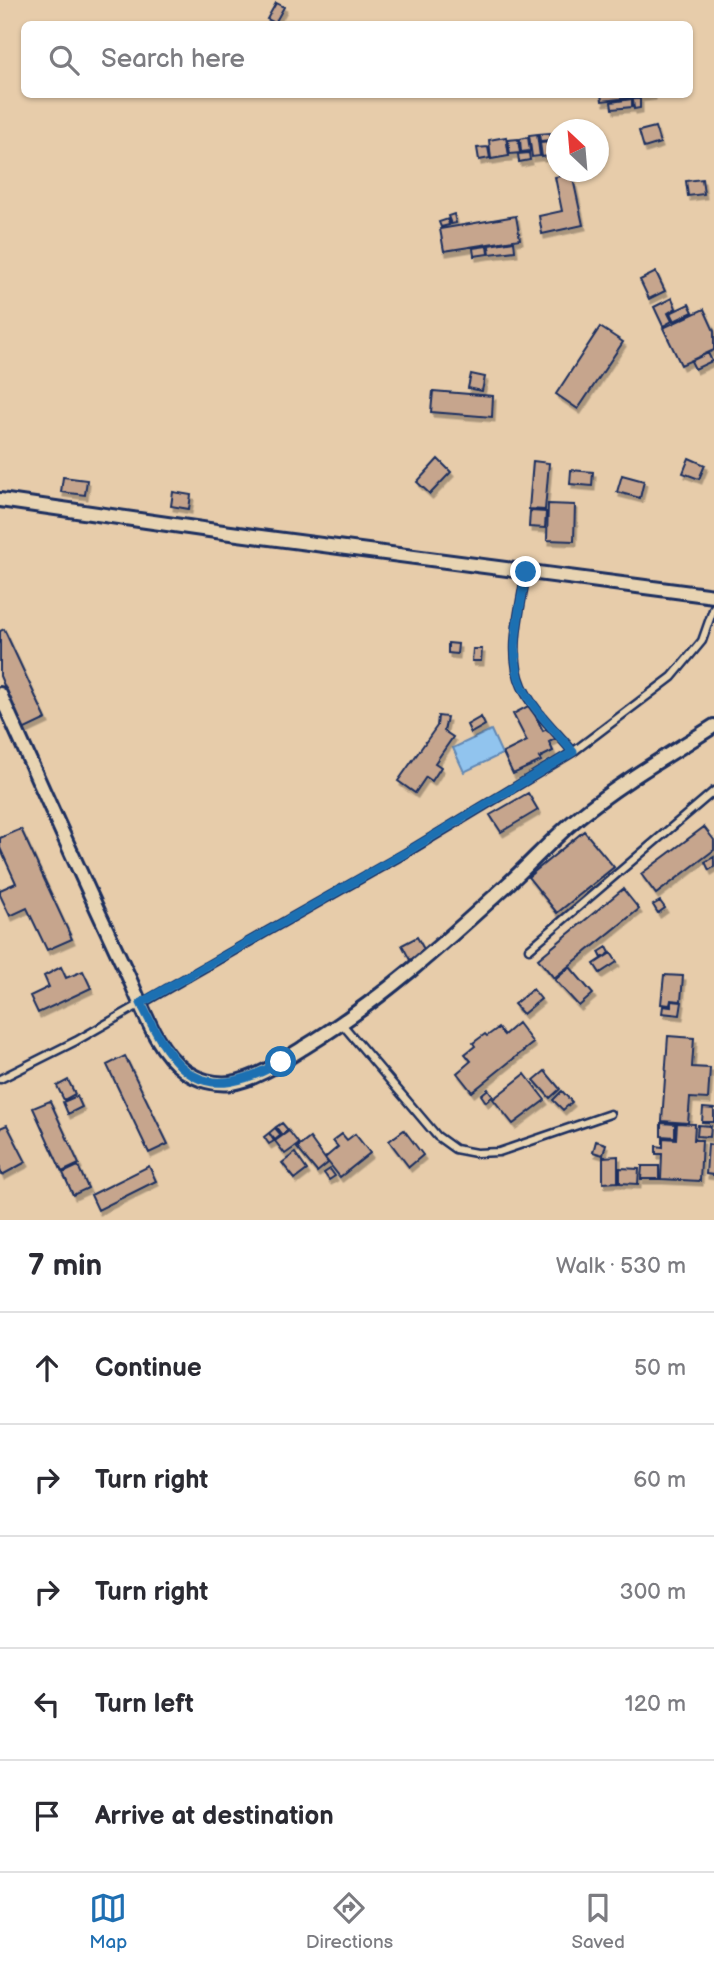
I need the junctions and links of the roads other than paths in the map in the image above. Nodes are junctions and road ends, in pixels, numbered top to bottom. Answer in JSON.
{"nodes":[{"id":1,"x":0,"y":500,"type":"edge"},
{"id":2,"x":526,"y":572,"type":"junction"},
{"id":3,"x":714,"y":596,"type":"edge"},
{"id":4,"x":714,"y":607,"type":"edge"},
{"id":5,"x":0,"y":694,"type":"edge"},
{"id":6,"x":714,"y":726,"type":"edge"},
{"id":7,"x":573,"y":752,"type":"junction"},
{"id":8,"x":714,"y":791,"type":"edge"},
{"id":9,"x":530,"y":949,"type":"dead end"},
{"id":10,"x":141,"y":1003,"type":"junction"},
{"id":11,"x":342,"y":1024,"type":"junction"},
{"id":12,"x":0,"y":1079,"type":"edge"},
{"id":13,"x":610,"y":1114,"type":"dead end"}],
"edges":[{"from":1,"to":2,"type":"street"},
{"from":2,"to":3,"type":"street"},
{"from":2,"to":7,"type":"lane"},
{"from":4,"to":7,"type":"lane"},
{"from":5,"to":10,"type":"street"},
{"from":6,"to":11,"type":"street"},
{"from":7,"to":10,"type":"lane"},
{"from":8,"to":9,"type":"lane"},
{"from":10,"to":11,"type":"street"},
{"from":10,"to":12,"type":"lane"},
{"from":11,"to":13,"type":"lane"}]}
